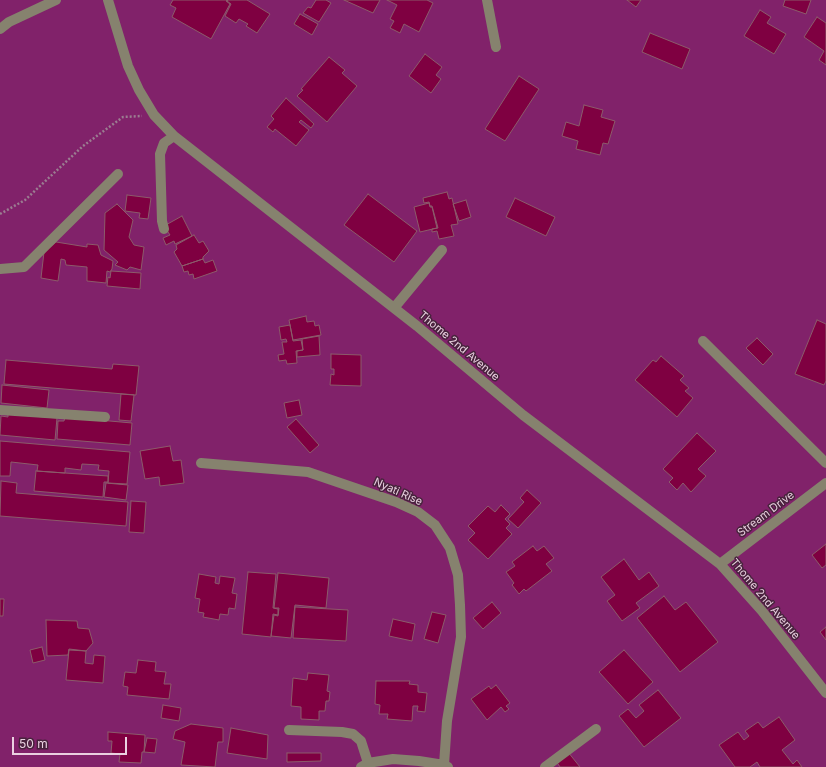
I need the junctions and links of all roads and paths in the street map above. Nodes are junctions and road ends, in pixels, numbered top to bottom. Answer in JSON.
{"nodes":[{"id":1,"x":56,"y":0,"type":"edge"},
{"id":2,"x":108,"y":0,"type":"edge"},
{"id":3,"x":487,"y":0,"type":"edge"},
{"id":4,"x":0,"y":29,"type":"edge"},
{"id":5,"x":496,"y":47,"type":"dead end"},
{"id":6,"x":154,"y":115,"type":"junction"},
{"id":7,"x":174,"y":136,"type":"junction"},
{"id":8,"x":118,"y":174,"type":"dead end"},
{"id":9,"x":0,"y":214,"type":"edge"},
{"id":10,"x":164,"y":229,"type":"dead end"},
{"id":11,"x":442,"y":250,"type":"dead end"},
{"id":12,"x":0,"y":269,"type":"edge"},
{"id":13,"x":394,"y":308,"type":"junction"},
{"id":14,"x":703,"y":341,"type":"dead end"},
{"id":15,"x":0,"y":410,"type":"edge"},
{"id":16,"x":105,"y":417,"type":"dead end"},
{"id":17,"x":201,"y":463,"type":"dead end"},
{"id":18,"x":826,"y":463,"type":"edge"},
{"id":19,"x":826,"y":483,"type":"edge"},
{"id":20,"x":720,"y":564,"type":"junction"},
{"id":21,"x":826,"y":693,"type":"edge"},
{"id":22,"x":596,"y":729,"type":"dead end"},
{"id":23,"x":289,"y":730,"type":"dead end"},
{"id":24,"x":365,"y":765,"type":"edge"},
{"id":25,"x":446,"y":766,"type":"edge"},
{"id":26,"x":545,"y":767,"type":"edge"}],
"edges":[{"from":1,"to":4,"type":"street"},
{"from":2,"to":6,"type":"street","name":"Thome 2nd Avenue"},
{"from":3,"to":5,"type":"street"},
{"from":6,"to":7,"type":"street","name":"Thome 2nd Avenue"},
{"from":6,"to":9,"type":"path"},
{"from":7,"to":10,"type":"street"},
{"from":7,"to":13,"type":"street","name":"Thome 2nd Avenue"},
{"from":8,"to":12,"type":"street"},
{"from":11,"to":13,"type":"street"},
{"from":13,"to":20,"type":"street","name":"Thome 2nd Avenue"},
{"from":14,"to":18,"type":"street"},
{"from":15,"to":16,"type":"street"},
{"from":17,"to":25,"type":"street","name":"Nyati Rise"},
{"from":19,"to":20,"type":"street","name":"Stream Drive"},
{"from":20,"to":21,"type":"street","name":"Thome 2nd Avenue"},
{"from":22,"to":26,"type":"street"},
{"from":23,"to":24,"type":"street"},
{"from":24,"to":25,"type":"street"}]}
